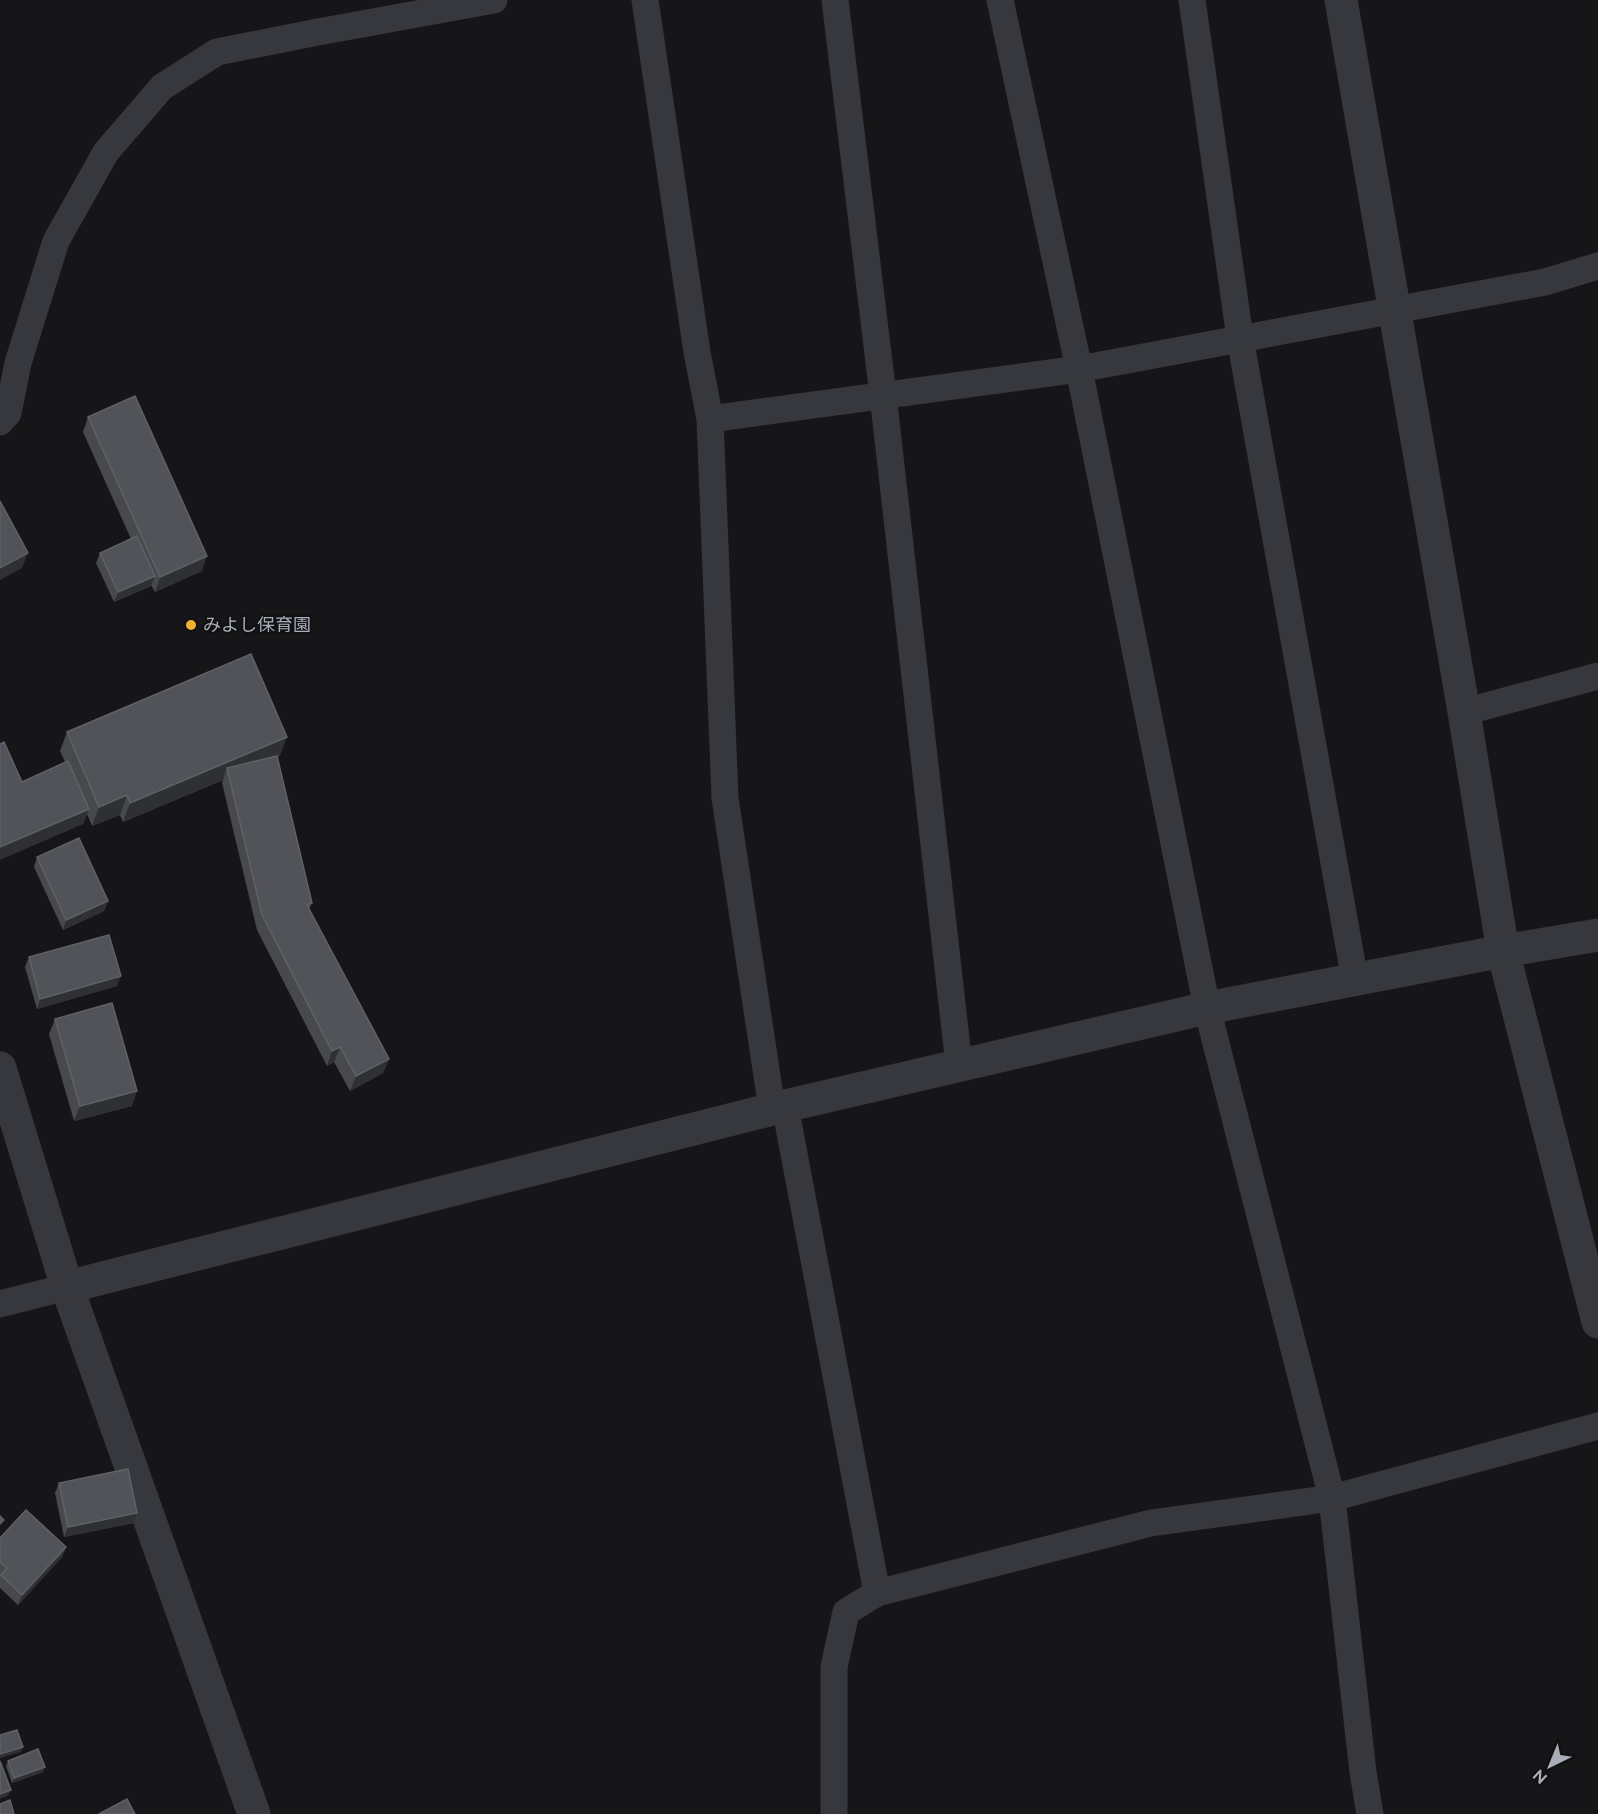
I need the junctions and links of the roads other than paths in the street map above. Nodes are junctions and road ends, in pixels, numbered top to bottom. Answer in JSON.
{"nodes":[{"id":1,"x":494,"y":0,"type":"edge"},
{"id":2,"x":645,"y":0,"type":"edge"},
{"id":3,"x":835,"y":0,"type":"edge"},
{"id":4,"x":1000,"y":0,"type":"edge"},
{"id":5,"x":1192,"y":0,"type":"edge"},
{"id":6,"x":1341,"y":0,"type":"edge"},
{"id":7,"x":1598,"y":266,"type":"edge"},
{"id":8,"x":1394,"y":309,"type":"junction"},
{"id":9,"x":1240,"y":339,"type":"junction"},
{"id":10,"x":1079,"y":369,"type":"junction"},
{"id":11,"x":883,"y":395,"type":"junction"},
{"id":12,"x":710,"y":419,"type":"junction"},
{"id":13,"x":0,"y":422,"type":"edge"},
{"id":14,"x":1598,"y":676,"type":"edge"},
{"id":15,"x":1464,"y":712,"type":"junction"},
{"id":16,"x":1598,"y":935,"type":"edge"},
{"id":17,"x":1503,"y":951,"type":"junction"},
{"id":18,"x":1355,"y":980,"type":"junction"},
{"id":19,"x":1207,"y":1008,"type":"junction"},
{"id":20,"x":959,"y":1065,"type":"junction"},
{"id":21,"x":0,"y":1068,"type":"edge"},
{"id":22,"x":779,"y":1107,"type":"junction"},
{"id":23,"x":67,"y":1287,"type":"junction"},
{"id":24,"x":0,"y":1304,"type":"edge"},
{"id":25,"x":1598,"y":1322,"type":"edge"},
{"id":26,"x":1598,"y":1426,"type":"edge"},
{"id":27,"x":1332,"y":1498,"type":"junction"},
{"id":28,"x":877,"y":1593,"type":"junction"},
{"id":29,"x":254,"y":1814,"type":"edge"},
{"id":30,"x":834,"y":1814,"type":"edge"},
{"id":31,"x":1370,"y":1814,"type":"edge"}],
"edges":[{"from":1,"to":13,"type":"street"},
{"from":2,"to":12,"type":"street"},
{"from":3,"to":11,"type":"street"},
{"from":4,"to":10,"type":"street"},
{"from":5,"to":9,"type":"street"},
{"from":6,"to":8,"type":"street"},
{"from":7,"to":8,"type":"street"},
{"from":8,"to":9,"type":"street"},
{"from":8,"to":15,"type":"street"},
{"from":9,"to":10,"type":"street"},
{"from":9,"to":18,"type":"street"},
{"from":10,"to":11,"type":"street"},
{"from":10,"to":19,"type":"street"},
{"from":11,"to":12,"type":"street"},
{"from":11,"to":20,"type":"street"},
{"from":12,"to":22,"type":"street"},
{"from":14,"to":15,"type":"street"},
{"from":15,"to":17,"type":"street"},
{"from":16,"to":17,"type":"street"},
{"from":17,"to":18,"type":"street"},
{"from":17,"to":25,"type":"street"},
{"from":18,"to":19,"type":"street"},
{"from":19,"to":20,"type":"street"},
{"from":19,"to":27,"type":"street"},
{"from":20,"to":22,"type":"street"},
{"from":21,"to":23,"type":"street"},
{"from":22,"to":23,"type":"street"},
{"from":22,"to":28,"type":"street"},
{"from":23,"to":24,"type":"street"},
{"from":23,"to":29,"type":"street"},
{"from":26,"to":27,"type":"street"},
{"from":27,"to":28,"type":"street"},
{"from":27,"to":31,"type":"street"},
{"from":28,"to":30,"type":"street"}]}
